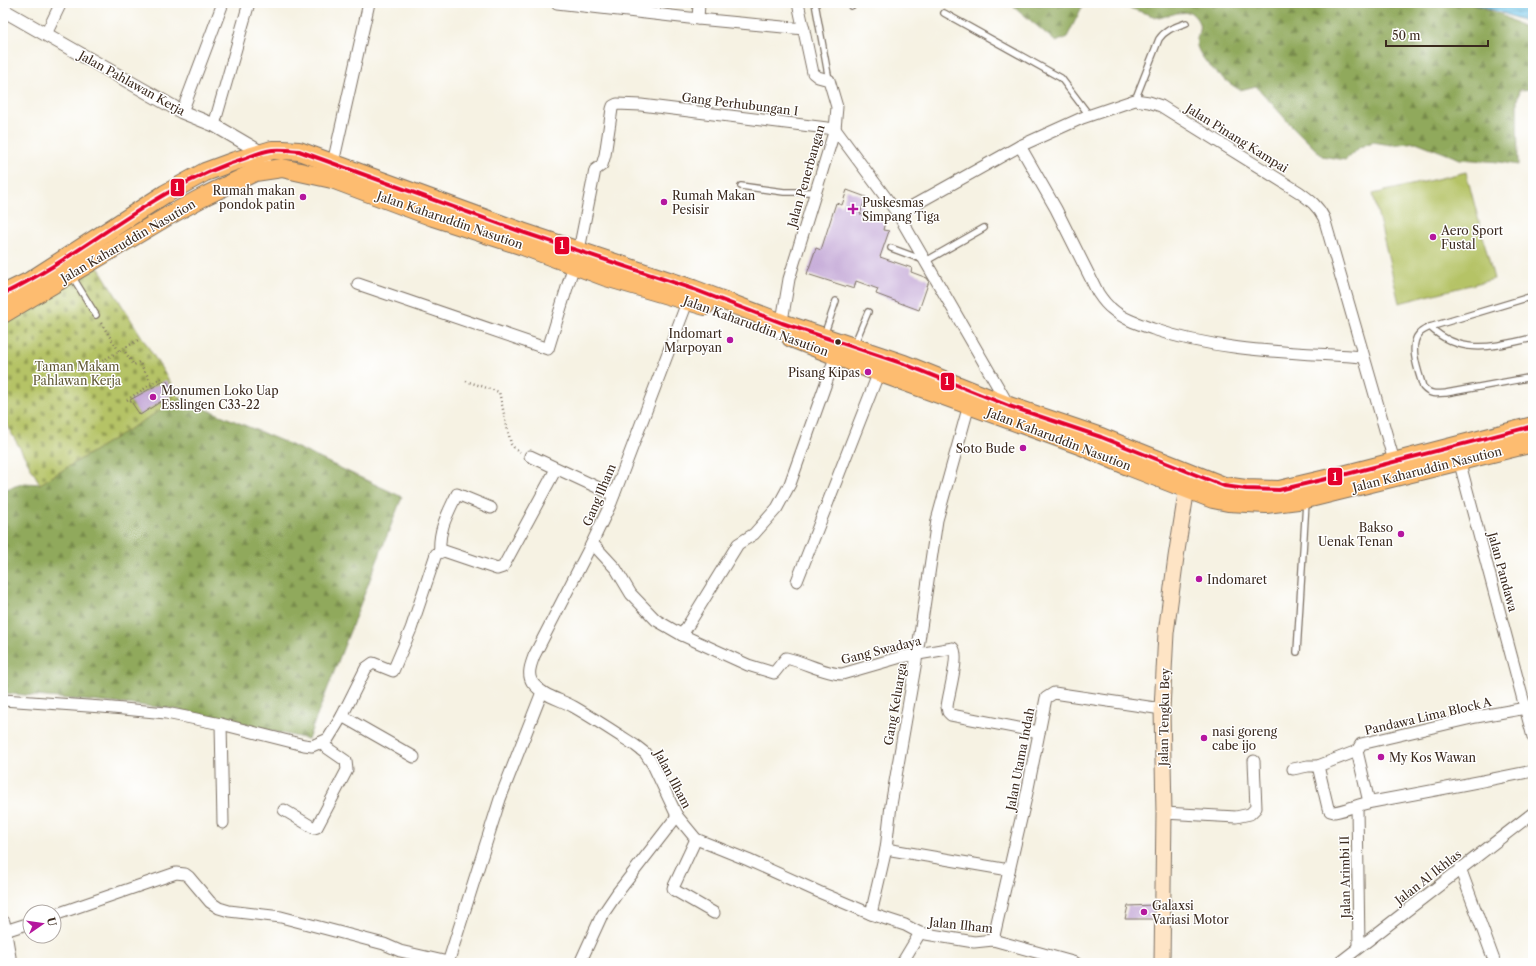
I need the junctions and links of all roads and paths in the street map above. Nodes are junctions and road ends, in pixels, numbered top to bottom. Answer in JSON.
{"nodes":[{"id":1,"x":61,"y":3,"type":"edge"},
{"id":2,"x":223,"y":3,"type":"edge"},
{"id":3,"x":249,"y":3,"type":"edge"},
{"id":4,"x":369,"y":3,"type":"edge"},
{"id":5,"x":557,"y":3,"type":"edge"},
{"id":6,"x":699,"y":3,"type":"edge"},
{"id":7,"x":798,"y":3,"type":"edge"},
{"id":8,"x":815,"y":3,"type":"edge"},
{"id":9,"x":850,"y":3,"type":"edge"},
{"id":10,"x":857,"y":3,"type":"edge"},
{"id":11,"x":3,"y":10,"type":"edge"},
{"id":12,"x":944,"y":13,"type":"dead end"},
{"id":13,"x":698,"y":19,"type":"junction"},
{"id":14,"x":1186,"y":23,"type":"dead end"},
{"id":15,"x":804,"y":29,"type":"junction"},
{"id":16,"x":46,"y":34,"type":"junction"},
{"id":17,"x":829,"y":80,"type":"junction"},
{"id":18,"x":1134,"y":100,"type":"junction"},
{"id":19,"x":182,"y":112,"type":"junction"},
{"id":20,"x":1089,"y":115,"type":"junction"},
{"id":21,"x":214,"y":125,"type":"junction"},
{"id":22,"x":835,"y":129,"type":"junction"},
{"id":23,"x":1020,"y":146,"type":"junction"},
{"id":24,"x":262,"y":153,"type":"junction"},
{"id":25,"x":333,"y":163,"type":"junction"},
{"id":26,"x":268,"y":170,"type":"junction"},
{"id":27,"x":741,"y":186,"type":"dead end"},
{"id":28,"x":816,"y":192,"type":"junction"},
{"id":29,"x":898,"y":214,"type":"junction"},
{"id":30,"x":984,"y":228,"type":"dead end"},
{"id":31,"x":891,"y":248,"type":"dead end"},
{"id":32,"x":577,"y":257,"type":"junction"},
{"id":33,"x":926,"y":261,"type":"junction"},
{"id":34,"x":71,"y":274,"type":"junction"},
{"id":35,"x":358,"y":284,"type":"dead end"},
{"id":36,"x":3,"y":294,"type":"edge"},
{"id":37,"x":1533,"y":296,"type":"edge"},
{"id":38,"x":688,"y":300,"type":"junction"},
{"id":39,"x":836,"y":301,"type":"dead end"},
{"id":40,"x":868,"y":312,"type":"dead end"},
{"id":41,"x":3,"y":314,"type":"edge"},
{"id":42,"x":96,"y":316,"type":"joint"},
{"id":43,"x":1430,"y":327,"type":"junction"},
{"id":44,"x":781,"y":328,"type":"junction"},
{"id":45,"x":823,"y":337,"type":"junction"},
{"id":46,"x":1533,"y":338,"type":"edge"},
{"id":47,"x":140,"y":339,"type":"dead end"},
{"id":48,"x":854,"y":347,"type":"junction"},
{"id":49,"x":123,"y":349,"type":"junction"},
{"id":50,"x":120,"y":351,"type":"junction"},
{"id":51,"x":836,"y":355,"type":"junction"},
{"id":52,"x":1363,"y":357,"type":"junction"},
{"id":53,"x":98,"y":363,"type":"dead end"},
{"id":54,"x":878,"y":372,"type":"junction"},
{"id":55,"x":164,"y":376,"type":"dead end"},
{"id":56,"x":1533,"y":377,"type":"edge"},
{"id":57,"x":466,"y":381,"type":"dead end"},
{"id":58,"x":152,"y":383,"type":"junction"},
{"id":59,"x":127,"y":400,"type":"dead end"},
{"id":60,"x":969,"y":405,"type":"junction"},
{"id":61,"x":1007,"y":412,"type":"junction"},
{"id":62,"x":1533,"y":440,"type":"edge"},
{"id":63,"x":530,"y":456,"type":"joint"},
{"id":64,"x":1459,"y":460,"type":"junction"},
{"id":65,"x":1394,"y":461,"type":"junction"},
{"id":66,"x":556,"y":469,"type":"junction"},
{"id":67,"x":1190,"y":481,"type":"junction"},
{"id":68,"x":614,"y":495,"type":"junction"},
{"id":69,"x":1306,"y":499,"type":"junction"},
{"id":70,"x":491,"y":508,"type":"dead end"},
{"id":71,"x":592,"y":543,"type":"junction"},
{"id":72,"x":440,"y":552,"type":"junction"},
{"id":73,"x":797,"y":581,"type":"dead end"},
{"id":74,"x":682,"y":635,"type":"junction"},
{"id":75,"x":1297,"y":652,"type":"dead end"},
{"id":76,"x":917,"y":654,"type":"junction"},
{"id":77,"x":542,"y":692,"type":"junction"},
{"id":78,"x":3,"y":700,"type":"edge"},
{"id":79,"x":1526,"y":708,"type":"junction"},
{"id":80,"x":1162,"y":709,"type":"junction"},
{"id":81,"x":342,"y":716,"type":"junction"},
{"id":82,"x":221,"y":724,"type":"junction"},
{"id":83,"x":1039,"y":732,"type":"junction"},
{"id":84,"x":1533,"y":737,"type":"edge"},
{"id":85,"x":320,"y":743,"type":"junction"},
{"id":86,"x":1357,"y":751,"type":"junction"},
{"id":87,"x":414,"y":757,"type":"dead end"},
{"id":88,"x":1254,"y":762,"type":"dead end"},
{"id":89,"x":1318,"y":766,"type":"junction"},
{"id":90,"x":1293,"y":769,"type":"dead end"},
{"id":91,"x":1533,"y":771,"type":"edge"},
{"id":92,"x":1369,"y":802,"type":"junction"},
{"id":93,"x":1357,"y":807,"type":"junction"},
{"id":94,"x":284,"y":810,"type":"dead end"},
{"id":95,"x":1164,"y":813,"type":"junction"},
{"id":96,"x":1533,"y":813,"type":"edge"},
{"id":97,"x":676,"y":816,"type":"junction"},
{"id":98,"x":222,"y":824,"type":"dead end"},
{"id":99,"x":696,"y":839,"type":"junction"},
{"id":100,"x":886,"y":849,"type":"junction"},
{"id":101,"x":1460,"y":868,"type":"junction"},
{"id":102,"x":1009,"y":870,"type":"junction"},
{"id":103,"x":62,"y":912,"type":"edge"},
{"id":104,"x":714,"y":913,"type":"dead end"},
{"id":105,"x":871,"y":914,"type":"junction"},
{"id":106,"x":22,"y":924,"type":"edge"},
{"id":107,"x":4,"y":926,"type":"edge"},
{"id":108,"x":920,"y":933,"type":"junction"},
{"id":109,"x":993,"y":940,"type":"junction"},
{"id":110,"x":1359,"y":947,"type":"junction"},
{"id":111,"x":1493,"y":962,"type":"edge"},
{"id":112,"x":10,"y":963,"type":"edge"},
{"id":113,"x":448,"y":963,"type":"edge"},
{"id":114,"x":580,"y":963,"type":"edge"},
{"id":115,"x":902,"y":963,"type":"edge"},
{"id":116,"x":1076,"y":963,"type":"edge"},
{"id":117,"x":1162,"y":963,"type":"edge"},
{"id":118,"x":1339,"y":963,"type":"edge"}],
"edges":[{"from":1,"to":16,"type":"street"},
{"from":2,"to":19,"type":"street"},
{"from":3,"to":21,"type":"street"},
{"from":4,"to":25,"type":"street"},
{"from":5,"to":13,"type":"street"},
{"from":6,"to":13,"type":"street"},
{"from":7,"to":15,"type":"street"},
{"from":8,"to":17,"type":"lane","name":"Jalan Penerbangan"},
{"from":9,"to":10,"type":"lane"},
{"from":11,"to":16,"type":"street","name":"Jalan Pahlawan Kerja"},
{"from":12,"to":20,"type":"lane"},
{"from":13,"to":15,"type":"street"},
{"from":14,"to":18,"type":"lane"},
{"from":15,"to":17,"type":"street"},
{"from":16,"to":19,"type":"street","name":"Jalan Pahlawan Kerja"},
{"from":17,"to":22,"type":"street","name":"Jalan Penerbangan"},
{"from":18,"to":20,"type":"street","name":"Jalan Pinang Kampai"},
{"from":18,"to":52,"type":"street","name":"Jalan Pinang Kampai"},
{"from":19,"to":21,"type":"street","name":"Jalan Pahlawan Kerja"},
{"from":20,"to":23,"type":"street","name":"Jalan Pinang Kampai"},
{"from":21,"to":24,"type":"street","name":"Jalan Pahlawan Kerja"},
{"from":22,"to":28,"type":"street","name":"Jalan Penerbangan"},
{"from":22,"to":29,"type":"street"},
{"from":22,"to":32,"type":"street","name":"Gang Perhubungan I"},
{"from":23,"to":29,"type":"street","name":"Jalan Pinang Kampai"},
{"from":23,"to":52,"type":"street"},
{"from":24,"to":25,"type":"highway","name":"Jalan Kaharuddin Nasution"},
{"from":24,"to":26,"type":"street"},
{"from":24,"to":36,"type":"highway","name":"Jalan Kaharuddin Nasution"},
{"from":25,"to":32,"type":"highway","name":"Jalan Kaharuddin Nasution"},
{"from":26,"to":32,"type":"highway","name":"Jalan Kaharuddin Nasution"},
{"from":26,"to":34,"type":"highway","name":"Jalan Kaharuddin Nasution"},
{"from":27,"to":28,"type":"lane"},
{"from":28,"to":44,"type":"street","name":"Jalan Penerbangan"},
{"from":29,"to":33,"type":"street"},
{"from":30,"to":33,"type":"lane"},
{"from":31,"to":33,"type":"lane"},
{"from":32,"to":35,"type":"street"},
{"from":32,"to":38,"type":"highway","name":"Jalan Kaharuddin Nasution"},
{"from":32,"to":44,"type":"highway","name":"Jalan Kaharuddin Nasution"},
{"from":33,"to":61,"type":"street"},
{"from":34,"to":41,"type":"highway","name":"Jalan Kaharuddin Nasution"},
{"from":34,"to":42,"type":"lane"},
{"from":37,"to":43,"type":"lane"},
{"from":38,"to":44,"type":"highway","name":"Jalan Kaharuddin Nasution"},
{"from":38,"to":68,"type":"street","name":"Gang Ilham"},
{"from":39,"to":45,"type":"lane"},
{"from":40,"to":48,"type":"lane"},
{"from":42,"to":50,"type":"path"},
{"from":43,"to":46,"type":"lane"},
{"from":43,"to":56,"type":"lane"},
{"from":44,"to":45,"type":"highway","name":"Jalan Kaharuddin Nasution"},
{"from":44,"to":51,"type":"highway","name":"Jalan Kaharuddin Nasution"},
{"from":45,"to":48,"type":"highway","name":"Jalan Kaharuddin Nasution"},
{"from":47,"to":49,"type":"path"},
{"from":48,"to":61,"type":"highway","name":"Jalan Kaharuddin Nasution"},
{"from":49,"to":50,"type":"path"},
{"from":49,"to":58,"type":"path"},
{"from":50,"to":53,"type":"path"},
{"from":51,"to":54,"type":"highway","name":"Jalan Kaharuddin Nasution"},
{"from":51,"to":74,"type":"street"},
{"from":52,"to":65,"type":"street","name":"Jalan Pinang Kampai"},
{"from":54,"to":60,"type":"highway","name":"Jalan Kaharuddin Nasution"},
{"from":54,"to":73,"type":"street"},
{"from":55,"to":58,"type":"path"},
{"from":57,"to":63,"type":"path"},
{"from":58,"to":59,"type":"path"},
{"from":60,"to":61,"type":"highway","name":"Jalan Kaharuddin Nasution"},
{"from":60,"to":76,"type":"street","name":"Gang Keluarga"},
{"from":61,"to":67,"type":"highway","name":"Jalan Kaharuddin Nasution"},
{"from":62,"to":64,"type":"highway","name":"Jalan Kaharuddin Nasution"},
{"from":62,"to":65,"type":"highway","name":"Jalan Kaharuddin Nasution"},
{"from":63,"to":66,"type":"street"},
{"from":64,"to":69,"type":"highway","name":"Jalan Kaharuddin Nasution"},
{"from":64,"to":79,"type":"street","name":"Jalan Pandawa"},
{"from":65,"to":67,"type":"highway","name":"Jalan Kaharuddin Nasution"},
{"from":66,"to":68,"type":"street"},
{"from":66,"to":72,"type":"street"},
{"from":67,"to":69,"type":"highway","name":"Jalan Kaharuddin Nasution"},
{"from":67,"to":80,"type":"main road","name":"Jalan Tengku Bey"},
{"from":68,"to":71,"type":"street","name":"Gang Ilham"},
{"from":69,"to":75,"type":"lane"},
{"from":70,"to":72,"type":"street"},
{"from":71,"to":74,"type":"street","name":"Gang Swadaya"},
{"from":71,"to":77,"type":"street","name":"Gang Ilham"},
{"from":72,"to":81,"type":"street"},
{"from":74,"to":76,"type":"street","name":"Gang Swadaya"},
{"from":76,"to":83,"type":"street","name":"Gang Swadaya"},
{"from":76,"to":100,"type":"street","name":"Gang Keluarga"},
{"from":77,"to":97,"type":"street","name":"Jalan Ilham"},
{"from":77,"to":113,"type":"street"},
{"from":78,"to":82,"type":"street"},
{"from":79,"to":84,"type":"street","name":"Jalan Pandawa"},
{"from":79,"to":86,"type":"street","name":"Pandawa Lima Block A"},
{"from":80,"to":83,"type":"street","name":"Jalan Utama Indah"},
{"from":80,"to":95,"type":"main road","name":"Jalan Tengku Bey"},
{"from":81,"to":85,"type":"street"},
{"from":81,"to":87,"type":"street"},
{"from":82,"to":85,"type":"street"},
{"from":82,"to":98,"type":"street"},
{"from":83,"to":102,"type":"street","name":"Jalan Utama Indah"},
{"from":85,"to":94,"type":"street"},
{"from":86,"to":89,"type":"street","name":"Pandawa Lima Block A"},
{"from":86,"to":92,"type":"street"},
{"from":88,"to":95,"type":"street"},
{"from":89,"to":90,"type":"street","name":"Pandawa Lima Block A"},
{"from":89,"to":93,"type":"street"},
{"from":91,"to":92,"type":"street"},
{"from":92,"to":93,"type":"street"},
{"from":93,"to":110,"type":"street","name":"Jalan Arimbi II"},
{"from":95,"to":117,"type":"main road","name":"Jalan Tengku Bey"},
{"from":96,"to":101,"type":"street","name":"Jalan Al Ikhlas"},
{"from":97,"to":99,"type":"street","name":"Jalan Ilham"},
{"from":97,"to":114,"type":"street"},
{"from":99,"to":104,"type":"street"},
{"from":99,"to":105,"type":"street","name":"Jalan Ilham"},
{"from":100,"to":102,"type":"street"},
{"from":100,"to":105,"type":"street","name":"Gang Keluarga"},
{"from":101,"to":110,"type":"street","name":"Jalan Al Ikhlas"},
{"from":101,"to":111,"type":"street"},
{"from":102,"to":109,"type":"street","name":"Jalan Utama Indah"},
{"from":103,"to":113,"type":"street"},
{"from":105,"to":108,"type":"street","name":"Jalan Ilham"},
{"from":106,"to":107,"type":"street"},
{"from":107,"to":112,"type":"street"},
{"from":108,"to":109,"type":"street","name":"Jalan Ilham"},
{"from":108,"to":115,"type":"street"},
{"from":109,"to":116,"type":"street","name":"Jalan Ilham"},
{"from":110,"to":118,"type":"street","name":"Jalan Al Ikhlas"}]}
